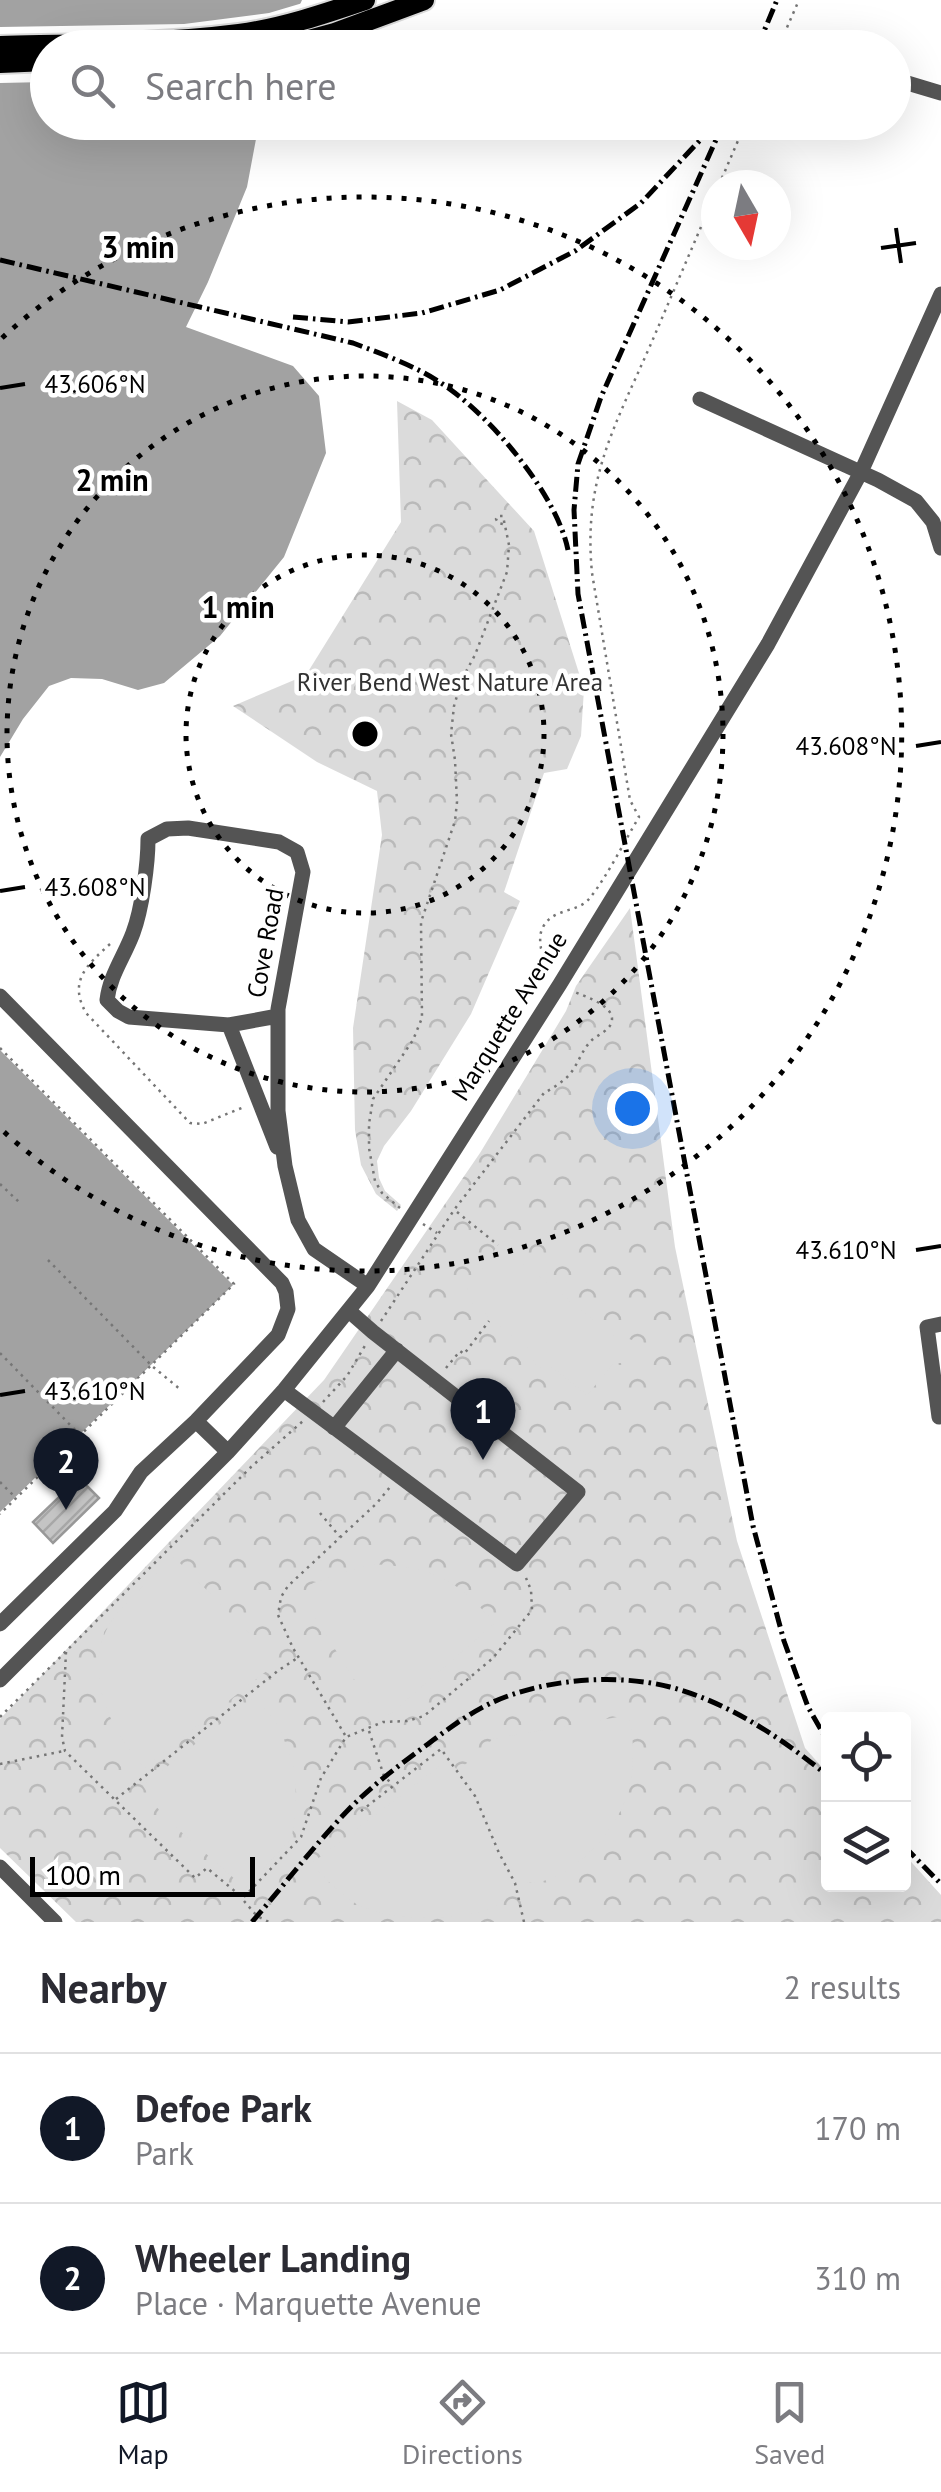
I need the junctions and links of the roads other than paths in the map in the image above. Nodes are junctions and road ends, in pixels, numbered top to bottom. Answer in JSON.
{"nodes":[{"id":1,"x":365,"y":0,"type":"edge"},
{"id":2,"x":424,"y":0,"type":"edge"},
{"id":3,"x":261,"y":30,"type":"edge"},
{"id":4,"x":343,"y":30,"type":"edge"},
{"id":5,"x":30,"y":45,"type":"edge"},
{"id":6,"x":0,"y":46,"type":"edge"},
{"id":7,"x":30,"y":61,"type":"edge"},
{"id":8,"x":0,"y":62,"type":"edge"},
{"id":9,"x":911,"y":84,"type":"edge"},
{"id":10,"x":941,"y":94,"type":"edge"},
{"id":11,"x":941,"y":294,"type":"edge"},
{"id":12,"x":700,"y":399,"type":"dead end"},
{"id":13,"x":861,"y":472,"type":"junction"},
{"id":14,"x":941,"y":548,"type":"edge"},
{"id":15,"x":0,"y":996,"type":"edge"},
{"id":16,"x":278,"y":1016,"type":"junction"},
{"id":17,"x":228,"y":1025,"type":"junction"},
{"id":18,"x":285,"y":1166,"type":"junction"},
{"id":19,"x":368,"y":1286,"type":"junction"},
{"id":20,"x":349,"y":1311,"type":"junction"},
{"id":21,"x":941,"y":1324,"type":"edge"},
{"id":22,"x":397,"y":1350,"type":"junction"},
{"id":23,"x":284,"y":1390,"type":"junction"},
{"id":24,"x":939,"y":1417,"type":"edge"},
{"id":25,"x":196,"y":1421,"type":"junction"},
{"id":26,"x":334,"y":1428,"type":"junction"},
{"id":27,"x":228,"y":1452,"type":"junction"},
{"id":28,"x":0,"y":1624,"type":"edge"},
{"id":29,"x":0,"y":1680,"type":"edge"},
{"id":30,"x":0,"y":1866,"type":"edge"},
{"id":31,"x":55,"y":1922,"type":"edge"}],
"edges":[{"from":1,"to":3,"type":"main road"},
{"from":2,"to":4,"type":"main road"},
{"from":5,"to":6,"type":"main road"},
{"from":7,"to":8,"type":"main road"},
{"from":9,"to":10,"type":"street"},
{"from":11,"to":13,"type":"street","name":"Marquette Avenue"},
{"from":12,"to":13,"type":"street"},
{"from":13,"to":14,"type":"street"},
{"from":13,"to":19,"type":"street","name":"Marquette Avenue"},
{"from":15,"to":25,"type":"street"},
{"from":16,"to":17,"type":"street","name":"Cove Road"},
{"from":16,"to":17,"type":"street","name":"Cove Road"},
{"from":16,"to":18,"type":"street","name":"Cove Road"},
{"from":17,"to":18,"type":"street","name":"Cove Road"},
{"from":18,"to":19,"type":"street","name":"Cove Road"},
{"from":19,"to":20,"type":"street","name":"Marquette Avenue"},
{"from":20,"to":22,"type":"street"},
{"from":20,"to":23,"type":"street","name":"Marquette Avenue"},
{"from":21,"to":24,"type":"street"},
{"from":22,"to":26,"type":"street"},
{"from":22,"to":26,"type":"street"},
{"from":23,"to":26,"type":"street"},
{"from":23,"to":27,"type":"street","name":"Marquette Avenue"},
{"from":25,"to":27,"type":"street"},
{"from":25,"to":28,"type":"street"},
{"from":27,"to":29,"type":"street","name":"Marquette Avenue"},
{"from":30,"to":31,"type":"street"}]}
